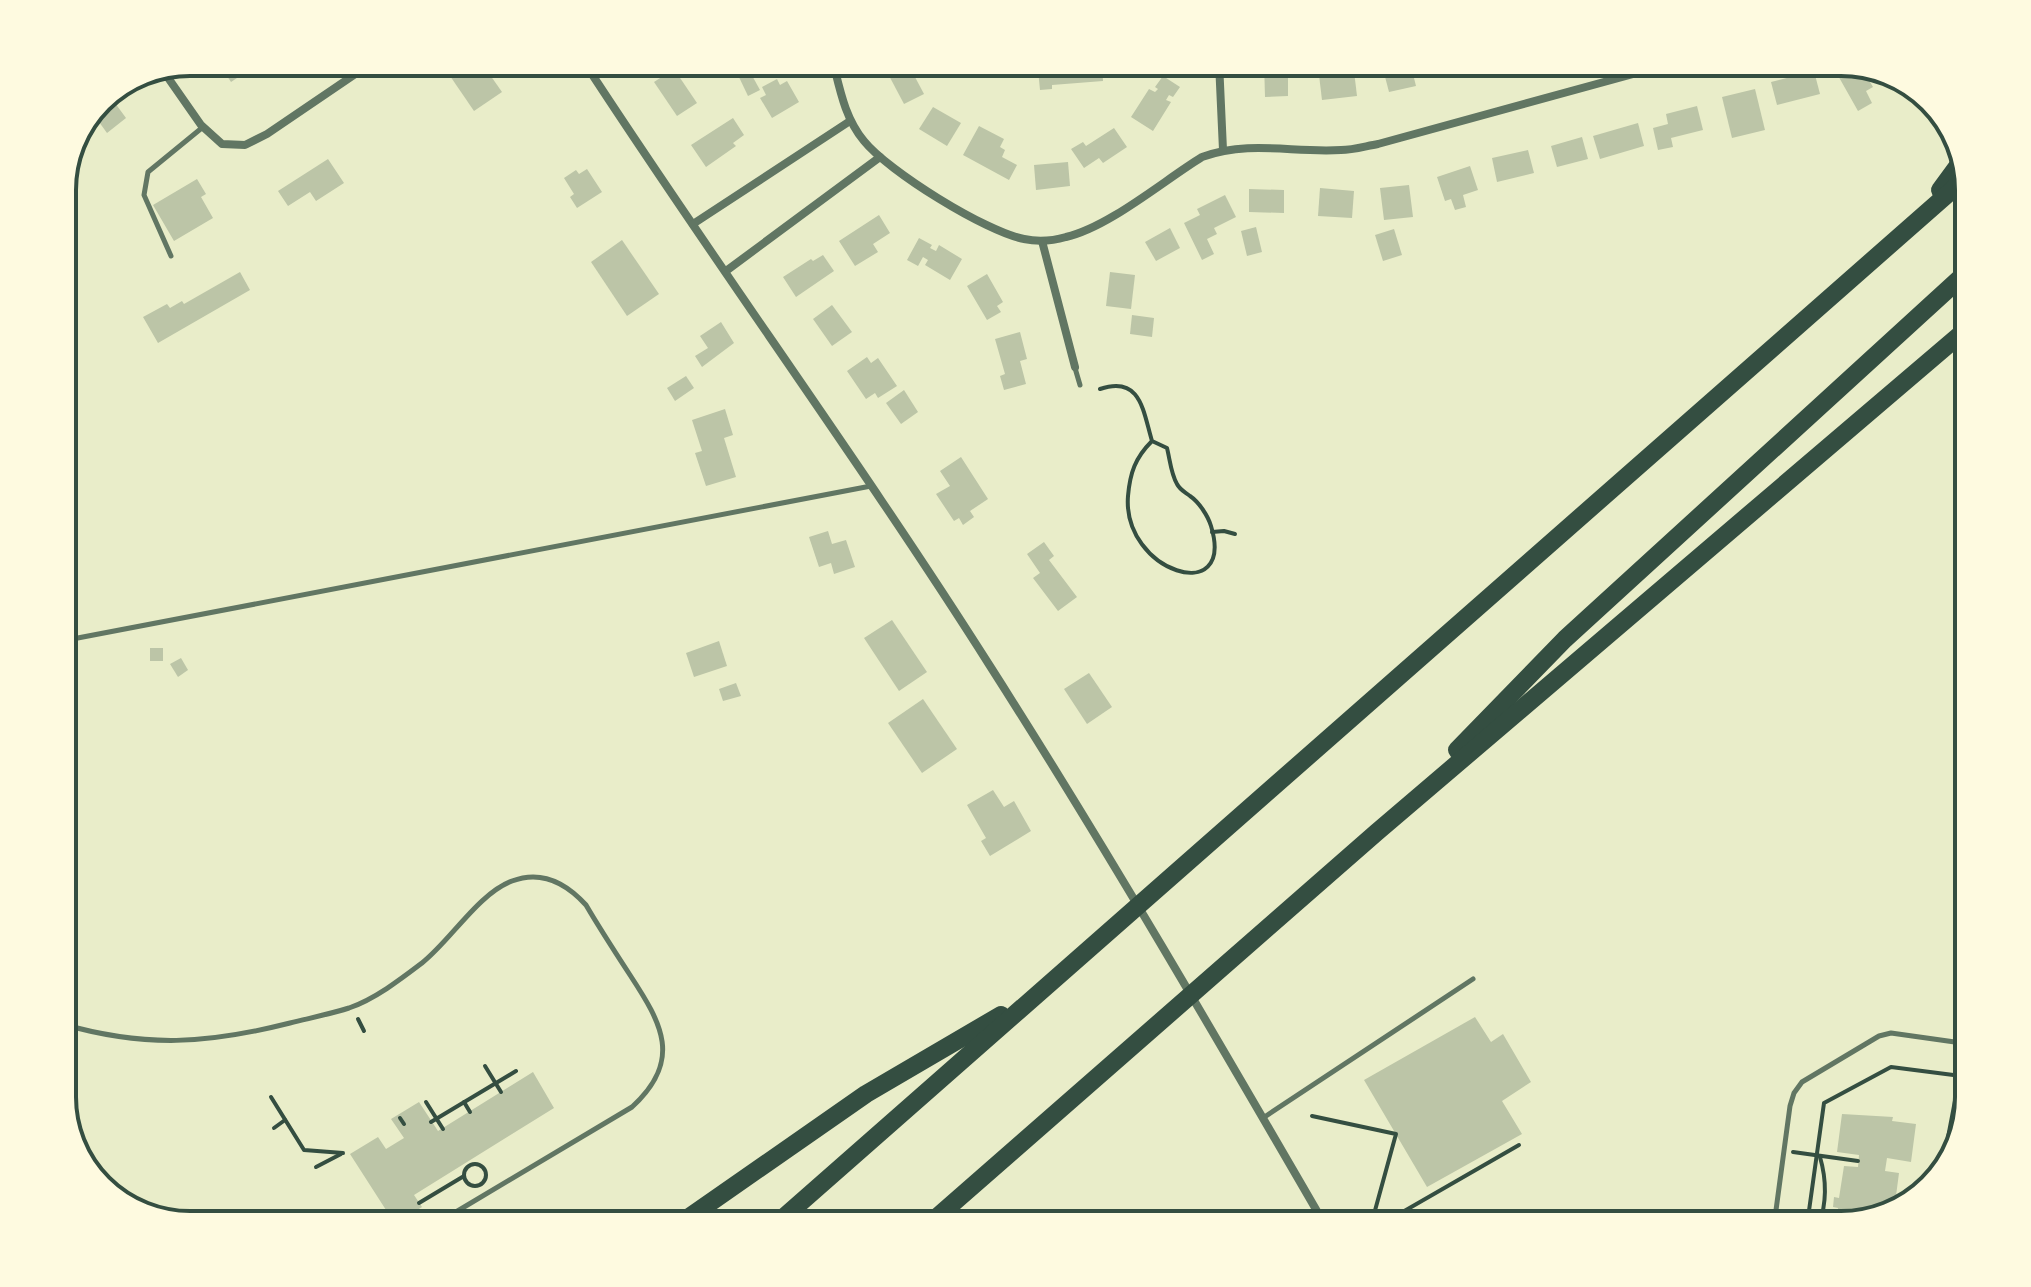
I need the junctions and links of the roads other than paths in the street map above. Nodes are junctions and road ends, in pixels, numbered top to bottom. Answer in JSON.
{"nodes":[{"id":1,"x":352,"y":76,"type":"edge"},
{"id":2,"x":593,"y":76,"type":"edge"},
{"id":3,"x":837,"y":76,"type":"edge"},
{"id":4,"x":1220,"y":76,"type":"edge"},
{"id":5,"x":1626,"y":76,"type":"edge"},
{"id":6,"x":169,"y":78,"type":"edge"},
{"id":7,"x":850,"y":121,"type":"junction"},
{"id":8,"x":204,"y":127,"type":"junction"},
{"id":9,"x":1223,"y":150,"type":"junction"},
{"id":10,"x":880,"y":157,"type":"junction"},
{"id":11,"x":1953,"y":172,"type":"edge"},
{"id":12,"x":1955,"y":188,"type":"edge"},
{"id":13,"x":1919,"y":219,"type":"junction"},
{"id":14,"x":693,"y":224,"type":"junction"},
{"id":15,"x":1042,"y":241,"type":"junction"},
{"id":16,"x":171,"y":256,"type":"dead end"},
{"id":17,"x":726,"y":271,"type":"junction"},
{"id":18,"x":1955,"y":283,"type":"edge"},
{"id":19,"x":1955,"y":339,"type":"edge"},
{"id":20,"x":1075,"y":367,"type":"joint"},
{"id":21,"x":1080,"y":385,"type":"dead end"},
{"id":22,"x":871,"y":486,"type":"junction"},
{"id":23,"x":76,"y":638,"type":"edge"},
{"id":24,"x":1377,"y":832,"type":"junction"},
{"id":25,"x":1473,"y":979,"type":"dead end"},
{"id":26,"x":1035,"y":996,"type":"junction"},
{"id":27,"x":76,"y":1028,"type":"edge"},
{"id":28,"x":1955,"y":1042,"type":"edge"},
{"id":29,"x":1263,"y":1118,"type":"junction"},
{"id":30,"x":457,"y":1211,"type":"edge"},
{"id":31,"x":698,"y":1211,"type":"edge"},
{"id":32,"x":791,"y":1211,"type":"edge"},
{"id":33,"x":944,"y":1211,"type":"edge"},
{"id":34,"x":1317,"y":1211,"type":"edge"},
{"id":35,"x":1776,"y":1211,"type":"edge"}],
"edges":[{"from":1,"to":8,"type":"street"},
{"from":2,"to":14,"type":"street"},
{"from":3,"to":7,"type":"street"},
{"from":4,"to":9,"type":"street"},
{"from":5,"to":9,"type":"street"},
{"from":6,"to":8,"type":"street"},
{"from":7,"to":10,"type":"street"},
{"from":7,"to":14,"type":"street"},
{"from":8,"to":16,"type":"lane"},
{"from":9,"to":15,"type":"street"},
{"from":10,"to":15,"type":"street"},
{"from":10,"to":17,"type":"street"},
{"from":11,"to":13,"type":"highway"},
{"from":12,"to":13,"type":"highway"},
{"from":13,"to":26,"type":"highway"},
{"from":14,"to":17,"type":"street"},
{"from":15,"to":20,"type":"street"},
{"from":17,"to":22,"type":"street"},
{"from":18,"to":24,"type":"highway"},
{"from":19,"to":24,"type":"highway"},
{"from":20,"to":21,"type":"lane"},
{"from":22,"to":23,"type":"lane"},
{"from":22,"to":29,"type":"street"},
{"from":24,"to":33,"type":"highway"},
{"from":25,"to":29,"type":"lane"},
{"from":26,"to":31,"type":"highway"},
{"from":26,"to":32,"type":"highway"},
{"from":27,"to":30,"type":"lane"},
{"from":28,"to":35,"type":"lane"},
{"from":29,"to":34,"type":"street"}]}
